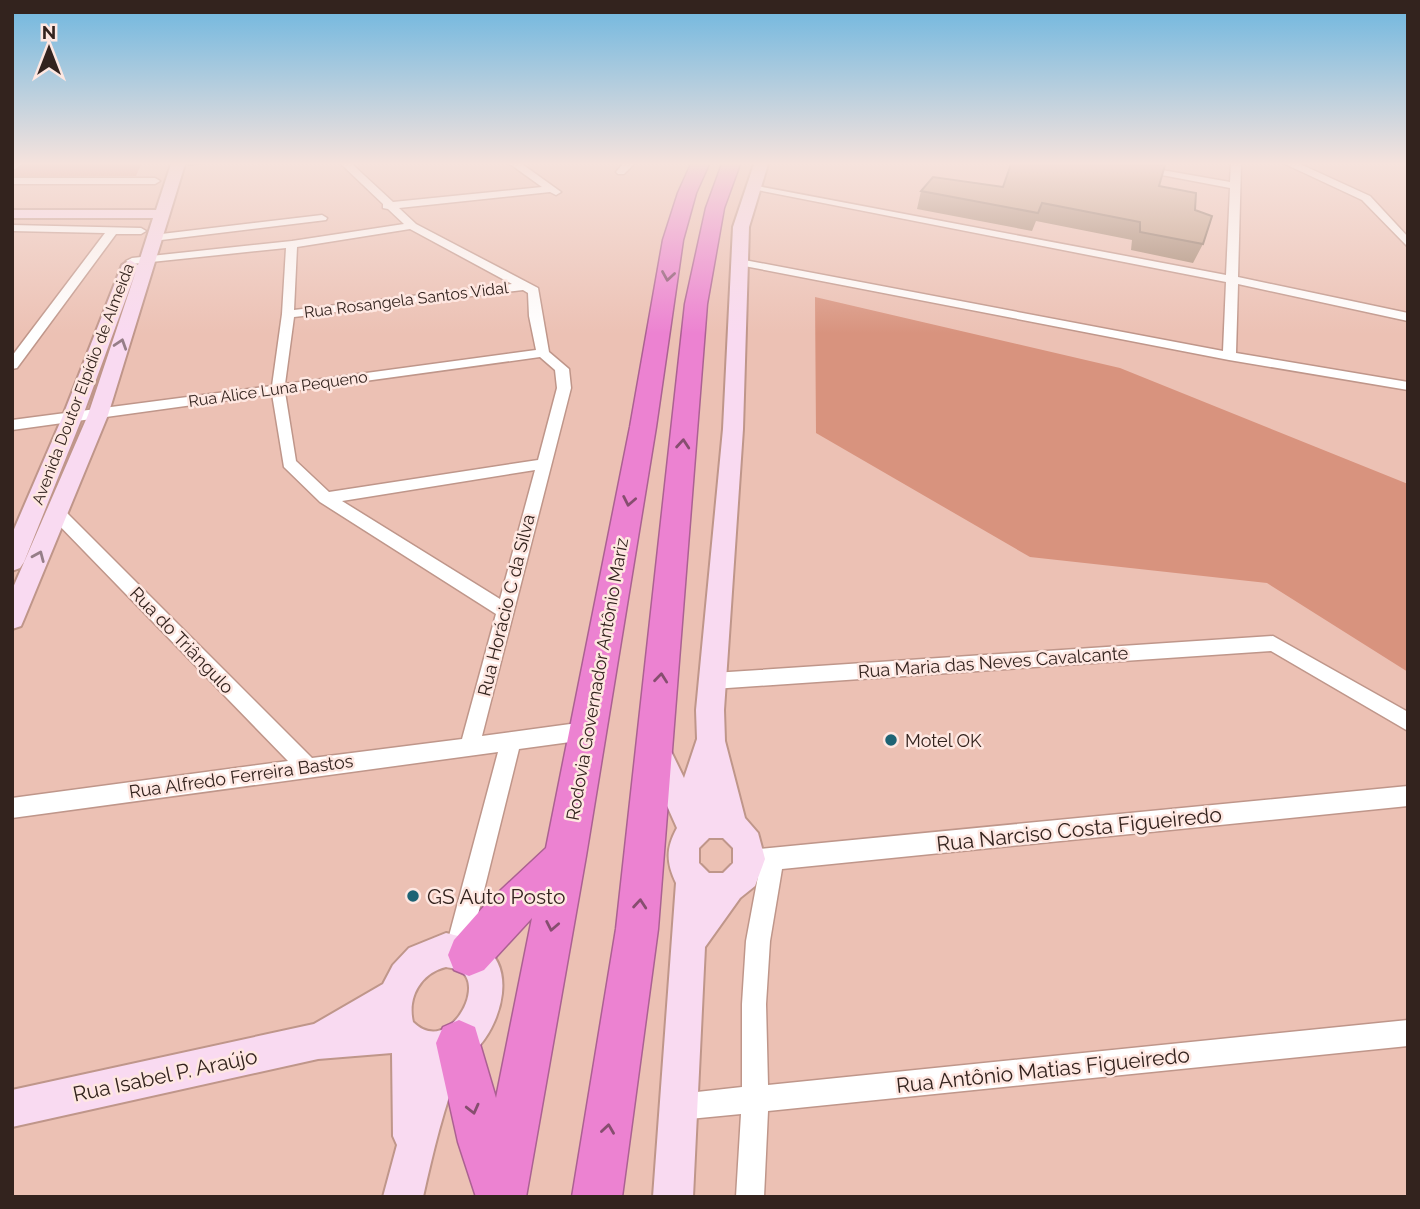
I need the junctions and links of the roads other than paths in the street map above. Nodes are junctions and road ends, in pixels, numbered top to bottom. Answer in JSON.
{"nodes":[{"id":1,"x":101,"y":220,"type":"edge"},
{"id":2,"x":151,"y":220,"type":"edge"},
{"id":3,"x":153,"y":220,"type":"edge"},
{"id":4,"x":253,"y":220,"type":"edge"},
{"id":5,"x":404,"y":220,"type":"edge"},
{"id":6,"x":679,"y":220,"type":"edge"},
{"id":7,"x":713,"y":220,"type":"edge"},
{"id":8,"x":743,"y":220,"type":"edge"},
{"id":9,"x":922,"y":220,"type":"edge"},
{"id":10,"x":1234,"y":220,"type":"edge"},
{"id":11,"x":1386,"y":220,"type":"edge"},
{"id":12,"x":151,"y":224,"type":"junction"},
{"id":13,"x":411,"y":226,"type":"junction"},
{"id":14,"x":12,"y":228,"type":"edge"},
{"id":15,"x":113,"y":230,"type":"junction"},
{"id":16,"x":292,"y":244,"type":"junction"},
{"id":17,"x":1408,"y":244,"type":"edge"},
{"id":18,"x":140,"y":260,"type":"junction"},
{"id":19,"x":739,"y":262,"type":"junction"},
{"id":20,"x":1230,"y":279,"type":"junction"},
{"id":21,"x":524,"y":286,"type":"junction"},
{"id":22,"x":288,"y":314,"type":"junction"},
{"id":23,"x":1408,"y":317,"type":"edge"},
{"id":24,"x":543,"y":353,"type":"junction"},
{"id":25,"x":1229,"y":356,"type":"junction"},
{"id":26,"x":12,"y":365,"type":"edge"},
{"id":27,"x":1408,"y":386,"type":"edge"},
{"id":28,"x":278,"y":389,"type":"junction"},
{"id":29,"x":97,"y":415,"type":"junction"},
{"id":30,"x":72,"y":418,"type":"junction"},
{"id":31,"x":12,"y":425,"type":"edge"},
{"id":32,"x":542,"y":464,"type":"junction"},
{"id":33,"x":326,"y":498,"type":"junction"},
{"id":34,"x":58,"y":514,"type":"junction"},
{"id":35,"x":12,"y":562,"type":"edge"},
{"id":36,"x":504,"y":611,"type":"junction"},
{"id":37,"x":12,"y":619,"type":"edge"},
{"id":38,"x":713,"y":681,"type":"junction"},
{"id":39,"x":1408,"y":722,"type":"edge"},
{"id":40,"x":585,"y":731,"type":"junction"},
{"id":41,"x":511,"y":740,"type":"junction"},
{"id":42,"x":711,"y":741,"type":"junction"},
{"id":43,"x":654,"y":744,"type":"junction"},
{"id":44,"x":470,"y":745,"type":"junction"},
{"id":45,"x":307,"y":767,"type":"junction"},
{"id":46,"x":1408,"y":796,"type":"edge"},
{"id":47,"x":12,"y":808,"type":"edge"},
{"id":48,"x":732,"y":827,"type":"junction"},
{"id":49,"x":697,"y":829,"type":"junction"},
{"id":50,"x":566,"y":856,"type":"junction"},
{"id":51,"x":761,"y":861,"type":"junction"},
{"id":52,"x":692,"y":880,"type":"junction"},
{"id":53,"x":729,"y":887,"type":"junction"},
{"id":54,"x":688,"y":942,"type":"junction"},
{"id":55,"x":463,"y":953,"type":"junction"},
{"id":56,"x":396,"y":996,"type":"junction"},
{"id":57,"x":1408,"y":1032,"type":"edge"},
{"id":58,"x":405,"y":1040,"type":"junction"},
{"id":59,"x":318,"y":1041,"type":"junction"},
{"id":60,"x":454,"y":1044,"type":"junction"},
{"id":61,"x":755,"y":1100,"type":"junction"},
{"id":62,"x":679,"y":1107,"type":"junction"},
{"id":63,"x":12,"y":1109,"type":"edge"},
{"id":64,"x":413,"y":1154,"type":"junction"},
{"id":65,"x":501,"y":1194,"type":"edge"},
{"id":66,"x":403,"y":1197,"type":"edge"},
{"id":67,"x":597,"y":1197,"type":"edge"},
{"id":68,"x":673,"y":1197,"type":"edge"},
{"id":69,"x":750,"y":1197,"type":"edge"}],
"edges":[{"from":1,"to":12,"type":"main road"},
{"from":2,"to":12,"type":"main road","name":"Avenida Doutor Elpídio de Almeida"},
{"from":3,"to":12,"type":"main road","name":"Avenida Doutor Elpídio de Almeida"},
{"from":4,"to":12,"type":"street"},
{"from":5,"to":13,"type":"street"},
{"from":6,"to":40,"type":"highway","name":"Rodovia Governador Antônio Mariz","one_way":true},
{"from":43,"to":7,"type":"highway","one_way":true},
{"from":8,"to":19,"type":"main road"},
{"from":9,"to":20,"type":"street"},
{"from":10,"to":20,"type":"street"},
{"from":11,"to":17,"type":"street"},
{"from":12,"to":15,"type":"street"},
{"from":12,"to":18,"type":"main road","name":"Avenida Doutor Elpídio de Almeida"},
{"from":13,"to":16,"type":"street"},
{"from":13,"to":21,"type":"street"},
{"from":14,"to":15,"type":"street"},
{"from":15,"to":26,"type":"street"},
{"from":16,"to":18,"type":"street"},
{"from":16,"to":22,"type":"street"},
{"from":29,"to":18,"type":"main road","name":"Avenida Doutor Elpídio de Almeida","one_way":true},
{"from":18,"to":30,"type":"main road","name":"Avenida Doutor Elpídio de Almeida"},
{"from":19,"to":25,"type":"street"},
{"from":19,"to":38,"type":"main road"},
{"from":20,"to":23,"type":"street"},
{"from":20,"to":25,"type":"street"},
{"from":21,"to":22,"type":"street","name":"Rua Rosangela Santos Vidal"},
{"from":21,"to":24,"type":"street"},
{"from":22,"to":28,"type":"street"},
{"from":24,"to":28,"type":"street","name":"Rua Alice Luna Pequeno"},
{"from":24,"to":32,"type":"street","name":"Rua Horácio C da Silva"},
{"from":25,"to":27,"type":"street"},
{"from":28,"to":29,"type":"street","name":"Rua Alice Luna Pequeno"},
{"from":28,"to":33,"type":"street"},
{"from":29,"to":30,"type":"street","name":"Rua Alice Luna Pequeno"},
{"from":29,"to":34,"type":"main road","name":"Avenida Doutor Elpídio de Almeida"},
{"from":30,"to":31,"type":"street","name":"Rua Alice Luna Pequeno"},
{"from":30,"to":35,"type":"main road","name":"Avenida Doutor Elpídio de Almeida"},
{"from":32,"to":33,"type":"street"},
{"from":32,"to":36,"type":"street","name":"Rua Horácio C da Silva"},
{"from":33,"to":36,"type":"street"},
{"from":37,"to":34,"type":"main road","name":"Avenida Doutor Elpídio de Almeida","one_way":true},
{"from":34,"to":45,"type":"street","name":"Rua do Triângulo"},
{"from":36,"to":44,"type":"street","name":"Rua Horácio C da Silva"},
{"from":38,"to":39,"type":"street","name":"Rua Maria das Neves Cavalcante"},
{"from":38,"to":42,"type":"main road"},
{"from":40,"to":41,"type":"street","name":"Rua Alfredo Ferreira Bastos"},
{"from":40,"to":50,"type":"highway","name":"Rodovia Governador Antônio Mariz"},
{"from":41,"to":44,"type":"street","name":"Rua Alfredo Ferreira Bastos"},
{"from":41,"to":55,"type":"street"},
{"from":42,"to":48,"type":"main road"},
{"from":42,"to":49,"type":"main road"},
{"from":43,"to":49,"type":"main road"},
{"from":67,"to":43,"type":"highway","one_way":true},
{"from":44,"to":45,"type":"street","name":"Rua Alfredo Ferreira Bastos"},
{"from":45,"to":47,"type":"street","name":"Rua Alfredo Ferreira Bastos"},
{"from":46,"to":51,"type":"street","name":"Rua Narciso Costa Figueiredo"},
{"from":48,"to":49,"type":"main road"},
{"from":48,"to":51,"type":"main road"},
{"from":49,"to":52,"type":"main road"},
{"from":50,"to":55,"type":"highway"},
{"from":50,"to":65,"type":"highway","name":"Rodovia Governador Antônio Mariz","one_way":true},
{"from":51,"to":53,"type":"main road"},
{"from":51,"to":61,"type":"street"},
{"from":52,"to":53,"type":"main road"},
{"from":52,"to":54,"type":"main road"},
{"from":53,"to":54,"type":"main road"},
{"from":54,"to":62,"type":"main road"},
{"from":55,"to":56,"type":"main road"},
{"from":55,"to":60,"type":"main road"},
{"from":56,"to":58,"type":"main road"},
{"from":56,"to":59,"type":"main road"},
{"from":57,"to":61,"type":"street","name":"Rua Antônio Matias Figueiredo"},
{"from":58,"to":59,"type":"main road"},
{"from":58,"to":60,"type":"main road"},
{"from":58,"to":64,"type":"main road"},
{"from":59,"to":63,"type":"main road","name":"Rua Isabel P. Araújo"},
{"from":60,"to":64,"type":"main road"},
{"from":60,"to":65,"type":"highway","one_way":true},
{"from":61,"to":62,"type":"street","name":"Rua Antônio Matias Figueiredo"},
{"from":61,"to":69,"type":"street"},
{"from":62,"to":68,"type":"main road"},
{"from":64,"to":66,"type":"main road"}]}
